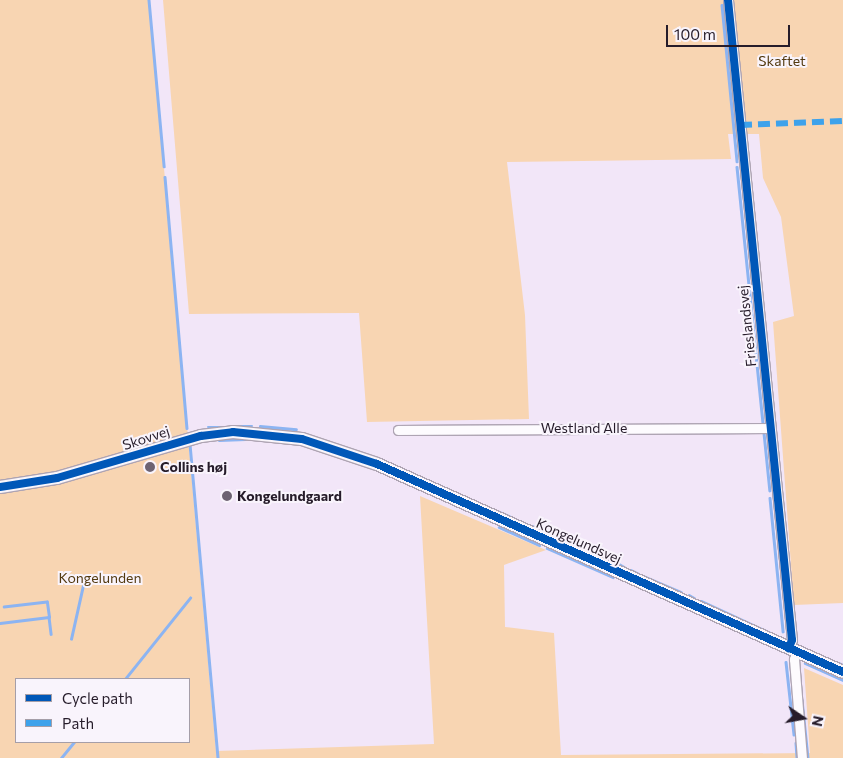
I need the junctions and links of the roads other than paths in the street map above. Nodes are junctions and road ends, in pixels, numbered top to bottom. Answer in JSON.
{"nodes":[{"id":1,"x":728,"y":0,"type":"edge"},
{"id":2,"x":769,"y":428,"type":"junction"},
{"id":3,"x":398,"y":430,"type":"dead end"},
{"id":4,"x":302,"y":438,"type":"joint"},
{"id":5,"x":0,"y":487,"type":"edge"},
{"id":6,"x":793,"y":650,"type":"junction"},
{"id":7,"x":843,"y":672,"type":"edge"},
{"id":8,"x":802,"y":758,"type":"edge"}],
"edges":[{"from":1,"to":2,"type":"street","name":"Frieslandsvej"},
{"from":2,"to":3,"type":"street","name":"Westland Alle"},
{"from":2,"to":6,"type":"street","name":"Frieslandsvej"},
{"from":4,"to":5,"type":"street","name":"Skovvej"},
{"from":4,"to":6,"type":"street","name":"Kongelundsvej"},
{"from":6,"to":7,"type":"street","name":"Kongelundsvej"},
{"from":6,"to":8,"type":"street","name":"Frieslandsvej"}]}
